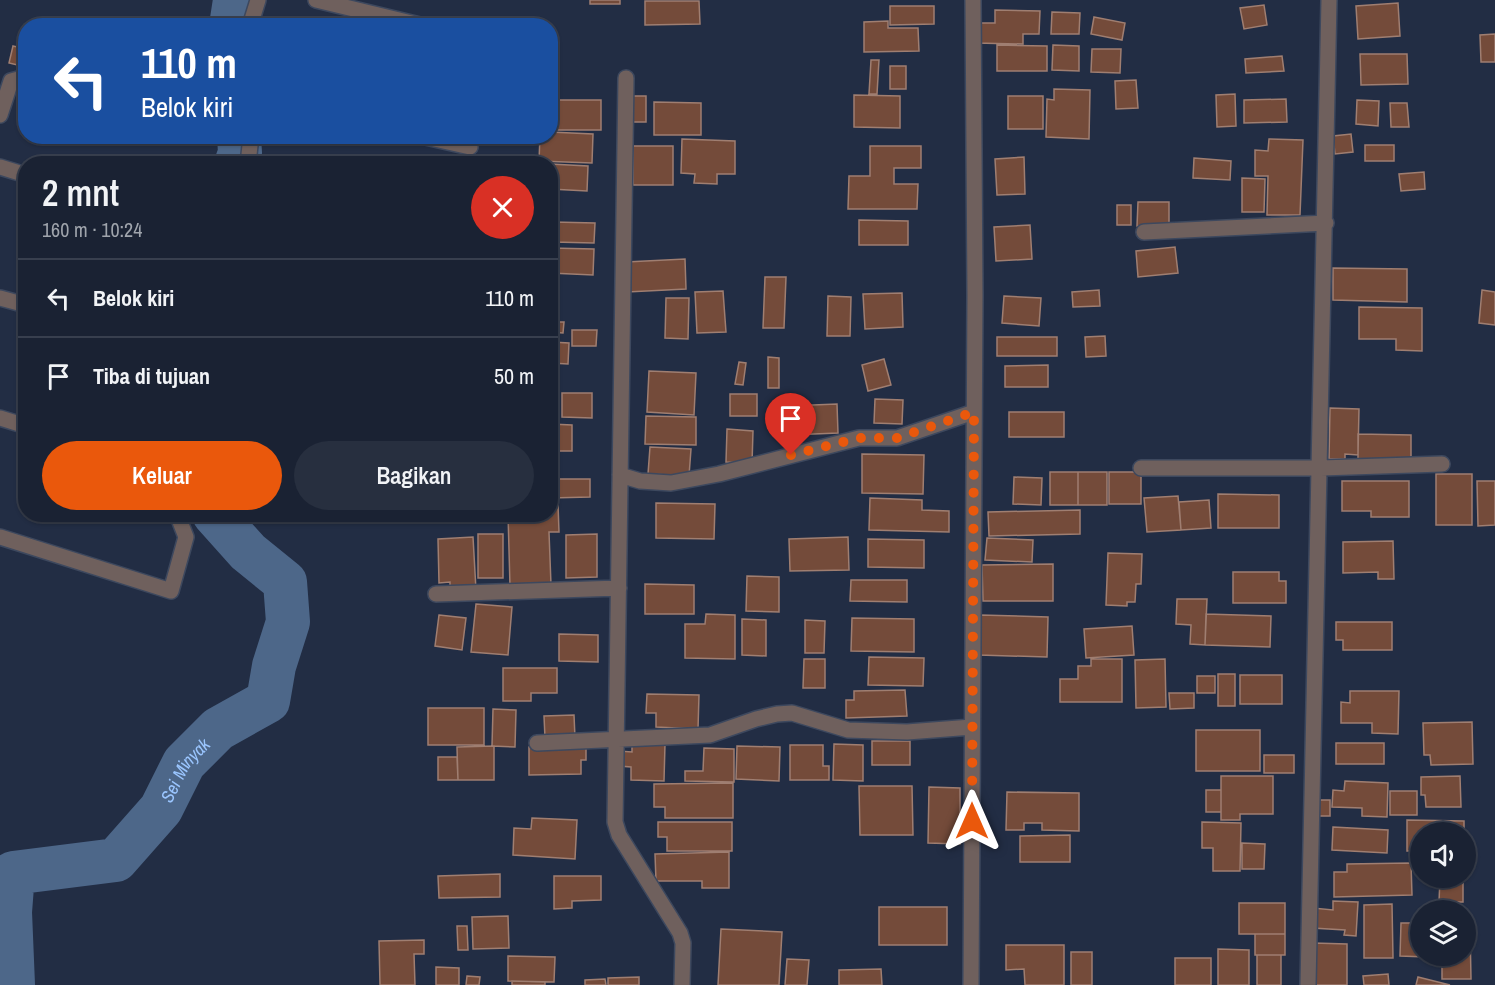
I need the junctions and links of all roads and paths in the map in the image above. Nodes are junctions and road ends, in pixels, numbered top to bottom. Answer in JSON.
{"nodes":[{"id":1,"x":258,"y":0,"type":"edge"},
{"id":2,"x":316,"y":0,"type":"edge"},
{"id":3,"x":974,"y":0,"type":"edge"},
{"id":4,"x":1329,"y":0,"type":"edge"},
{"id":5,"x":252,"y":18,"type":"edge"},
{"id":6,"x":391,"y":18,"type":"edge"},
{"id":7,"x":626,"y":78,"type":"dead end"},
{"id":8,"x":18,"y":79,"type":"edge"},
{"id":9,"x":0,"y":115,"type":"edge"},
{"id":10,"x":457,"y":144,"type":"edge"},
{"id":11,"x":470,"y":147,"type":"dead end"},
{"id":12,"x":0,"y":167,"type":"edge"},
{"id":13,"x":18,"y":173,"type":"edge"},
{"id":14,"x":1326,"y":224,"type":"junction"},
{"id":15,"x":1144,"y":232,"type":"dead end"},
{"id":16,"x":0,"y":298,"type":"edge"},
{"id":17,"x":18,"y":303,"type":"edge"},
{"id":18,"x":974,"y":412,"type":"junction"},
{"id":19,"x":0,"y":418,"type":"edge"},
{"id":20,"x":18,"y":424,"type":"edge"},
{"id":21,"x":1442,"y":464,"type":"dead end"},
{"id":22,"x":1141,"y":468,"type":"dead end"},
{"id":23,"x":1321,"y":468,"type":"junction"},
{"id":24,"x":620,"y":475,"type":"junction"},
{"id":25,"x":180,"y":522,"type":"edge"},
{"id":26,"x":0,"y":537,"type":"edge"},
{"id":27,"x":619,"y":588,"type":"junction"},
{"id":28,"x":436,"y":594,"type":"dead end"},
{"id":29,"x":972,"y":727,"type":"junction"},
{"id":30,"x":616,"y":741,"type":"junction"},
{"id":31,"x":537,"y":743,"type":"dead end"},
{"id":32,"x":682,"y":985,"type":"edge"},
{"id":33,"x":971,"y":985,"type":"edge"},
{"id":34,"x":1308,"y":985,"type":"edge"}],
"edges":[{"from":1,"to":5,"type":"street"},
{"from":2,"to":6,"type":"street"},
{"from":3,"to":18,"type":"street"},
{"from":4,"to":14,"type":"street"},
{"from":7,"to":24,"type":"street"},
{"from":8,"to":9,"type":"street"},
{"from":10,"to":11,"type":"street"},
{"from":12,"to":13,"type":"street"},
{"from":14,"to":15,"type":"street"},
{"from":14,"to":23,"type":"street"},
{"from":16,"to":17,"type":"street"},
{"from":18,"to":24,"type":"street"},
{"from":18,"to":29,"type":"street"},
{"from":19,"to":20,"type":"street"},
{"from":21,"to":23,"type":"street"},
{"from":22,"to":23,"type":"street"},
{"from":23,"to":34,"type":"street"},
{"from":24,"to":27,"type":"street"},
{"from":25,"to":26,"type":"street"},
{"from":27,"to":28,"type":"street"},
{"from":27,"to":30,"type":"street"},
{"from":29,"to":30,"type":"street"},
{"from":29,"to":33,"type":"street"},
{"from":30,"to":31,"type":"street"},
{"from":30,"to":32,"type":"street"}]}
